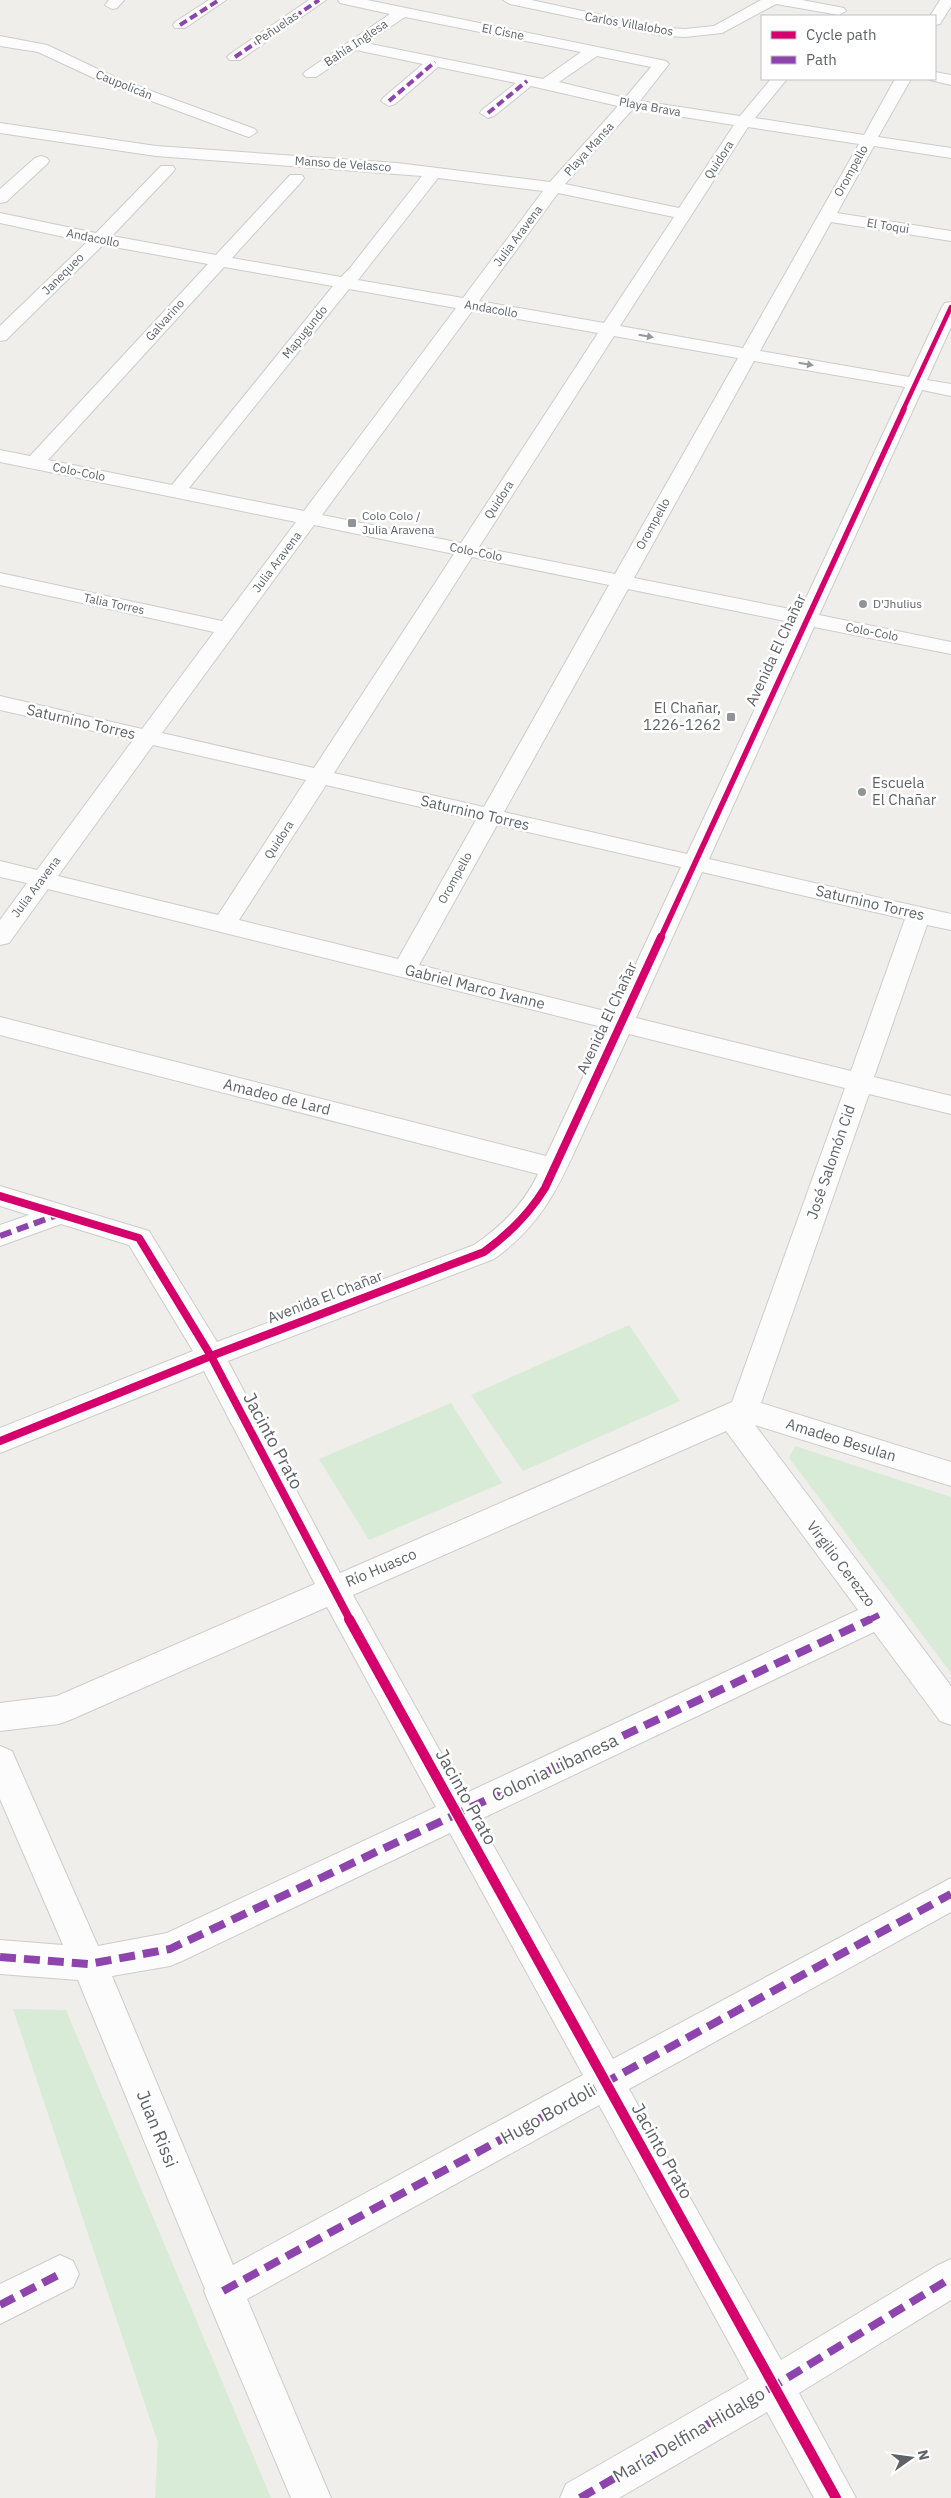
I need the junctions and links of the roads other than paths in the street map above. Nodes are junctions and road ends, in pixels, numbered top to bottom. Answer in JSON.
{"nodes":[{"id":1,"x":219,"y":0,"type":"edge"},
{"id":2,"x":319,"y":0,"type":"edge"},
{"id":3,"x":345,"y":0,"type":"edge"},
{"id":4,"x":510,"y":0,"type":"edge"},
{"id":5,"x":772,"y":0,"type":"edge"},
{"id":6,"x":778,"y":0,"type":"edge"},
{"id":7,"x":947,"y":0,"type":"edge"},
{"id":8,"x":839,"y":9,"type":"edge"},
{"id":9,"x":402,"y":12,"type":"junction"},
{"id":10,"x":936,"y":19,"type":"edge"},
{"id":11,"x":180,"y":25,"type":"dead end"},
{"id":12,"x":0,"y":41,"type":"edge"},
{"id":13,"x":352,"y":45,"type":"junction"},
{"id":14,"x":595,"y":50,"type":"junction"},
{"id":15,"x":235,"y":57,"type":"dead end"},
{"id":16,"x":435,"y":62,"type":"junction"},
{"id":17,"x":661,"y":64,"type":"joint"},
{"id":18,"x":311,"y":74,"type":"dead end"},
{"id":19,"x":936,"y":77,"type":"edge"},
{"id":20,"x":778,"y":80,"type":"edge"},
{"id":21,"x":902,"y":80,"type":"edge"},
{"id":22,"x":951,"y":80,"type":"edge"},
{"id":23,"x":527,"y":81,"type":"junction"},
{"id":24,"x":546,"y":84,"type":"junction"},
{"id":25,"x":388,"y":101,"type":"dead end"},
{"id":26,"x":629,"y":104,"type":"junction"},
{"id":27,"x":488,"y":112,"type":"dead end"},
{"id":28,"x":744,"y":122,"type":"junction"},
{"id":29,"x":0,"y":128,"type":"edge"},
{"id":30,"x":249,"y":132,"type":"dead end"},
{"id":31,"x":868,"y":140,"type":"junction"},
{"id":32,"x":951,"y":153,"type":"edge"},
{"id":33,"x":42,"y":161,"type":"dead end"},
{"id":34,"x":167,"y":169,"type":"dead end"},
{"id":35,"x":433,"y":173,"type":"junction"},
{"id":36,"x":296,"y":178,"type":"dead end"},
{"id":37,"x":554,"y":187,"type":"junction"},
{"id":38,"x":0,"y":198,"type":"edge"},
{"id":39,"x":685,"y":214,"type":"junction"},
{"id":40,"x":826,"y":216,"type":"junction"},
{"id":41,"x":0,"y":218,"type":"edge"},
{"id":42,"x":104,"y":234,"type":"junction"},
{"id":43,"x":951,"y":236,"type":"edge"},
{"id":44,"x":224,"y":255,"type":"junction"},
{"id":45,"x":350,"y":277,"type":"junction"},
{"id":46,"x":472,"y":299,"type":"junction"},
{"id":47,"x":951,"y":307,"type":"edge"},
{"id":48,"x":613,"y":324,"type":"junction"},
{"id":49,"x":0,"y":336,"type":"edge"},
{"id":50,"x":752,"y":348,"type":"junction"},
{"id":51,"x":951,"y":377,"type":"edge"},
{"id":52,"x":918,"y":378,"type":"junction"},
{"id":53,"x":951,"y":390,"type":"edge"},
{"id":54,"x":0,"y":456,"type":"edge"},
{"id":55,"x":34,"y":463,"type":"junction"},
{"id":56,"x":177,"y":492,"type":"junction"},
{"id":57,"x":309,"y":518,"type":"junction"},
{"id":58,"x":467,"y":550,"type":"junction"},
{"id":59,"x":0,"y":579,"type":"edge"},
{"id":60,"x":622,"y":582,"type":"junction"},
{"id":61,"x":806,"y":619,"type":"junction"},
{"id":62,"x":228,"y":628,"type":"junction"},
{"id":63,"x":951,"y":648,"type":"edge"},
{"id":64,"x":0,"y":704,"type":"edge"},
{"id":65,"x":148,"y":737,"type":"junction"},
{"id":66,"x":320,"y":777,"type":"junction"},
{"id":67,"x":490,"y":816,"type":"junction"},
{"id":68,"x":694,"y":863,"type":"junction"},
{"id":69,"x":0,"y":869,"type":"edge"},
{"id":70,"x":42,"y":880,"type":"junction"},
{"id":71,"x":919,"y":914,"type":"junction"},
{"id":72,"x":951,"y":922,"type":"edge"},
{"id":73,"x":224,"y":925,"type":"junction"},
{"id":74,"x":0,"y":937,"type":"edge"},
{"id":75,"x":404,"y":970,"type":"junction"},
{"id":76,"x":620,"y":1024,"type":"junction"},
{"id":77,"x":0,"y":1026,"type":"edge"},
{"id":78,"x":859,"y":1082,"type":"junction"},
{"id":79,"x":951,"y":1105,"type":"edge"},
{"id":80,"x":554,"y":1168,"type":"junction"},
{"id":81,"x":0,"y":1196,"type":"edge"},
{"id":82,"x":60,"y":1214,"type":"junction"},
{"id":83,"x":0,"y":1236,"type":"edge"},
{"id":84,"x":211,"y":1356,"type":"junction"},
{"id":85,"x":738,"y":1414,"type":"junction"},
{"id":86,"x":0,"y":1441,"type":"edge"},
{"id":87,"x":951,"y":1474,"type":"edge"},
{"id":88,"x":334,"y":1589,"type":"junction"},
{"id":89,"x":879,"y":1615,"type":"junction"},
{"id":90,"x":951,"y":1711,"type":"edge"},
{"id":91,"x":0,"y":1717,"type":"edge"},
{"id":92,"x":0,"y":1761,"type":"edge"},
{"id":93,"x":458,"y":1813,"type":"junction"},
{"id":94,"x":951,"y":1894,"type":"edge"},
{"id":95,"x":0,"y":1957,"type":"edge"},
{"id":96,"x":89,"y":1964,"type":"junction"},
{"id":97,"x":606,"y":2082,"type":"junction"},
{"id":98,"x":60,"y":2274,"type":"dead end"},
{"id":99,"x":951,"y":2278,"type":"edge"},
{"id":100,"x":223,"y":2291,"type":"junction"},
{"id":101,"x":0,"y":2305,"type":"edge"},
{"id":102,"x":774,"y":2386,"type":"junction"},
{"id":103,"x":310,"y":2498,"type":"edge"},
{"id":104,"x":580,"y":2498,"type":"edge"},
{"id":105,"x":836,"y":2498,"type":"edge"}],
"edges":[{"from":1,"to":11,"type":"street"},
{"from":2,"to":15,"type":"street","name":"Peñuelas"},
{"from":3,"to":9,"type":"street","name":"El Cisne"},
{"from":4,"to":5,"type":"street","name":"Carlos Villalobos"},
{"from":6,"to":8,"type":"street"},
{"from":7,"to":10,"type":"street"},
{"from":9,"to":13,"type":"street","name":"Bahía Inglesa"},
{"from":9,"to":14,"type":"street","name":"El Cisne"},
{"from":12,"to":30,"type":"street","name":"Caupolicán"},
{"from":13,"to":16,"type":"street","name":"Playa Brava"},
{"from":13,"to":18,"type":"street","name":"Bahía Inglesa"},
{"from":14,"to":17,"type":"street","name":"El Cisne"},
{"from":14,"to":24,"type":"street"},
{"from":16,"to":23,"type":"street","name":"Playa Brava"},
{"from":16,"to":25,"type":"street"},
{"from":17,"to":26,"type":"street","name":"Playa Mansa"},
{"from":19,"to":22,"type":"street"},
{"from":20,"to":28,"type":"street","name":"Quidora"},
{"from":21,"to":31,"type":"street","name":"Orompello"},
{"from":23,"to":24,"type":"street","name":"Playa Brava"},
{"from":23,"to":27,"type":"street"},
{"from":24,"to":26,"type":"street","name":"Playa Brava"},
{"from":26,"to":28,"type":"street","name":"Playa Brava"},
{"from":26,"to":37,"type":"street","name":"Playa Mansa"},
{"from":28,"to":31,"type":"street","name":"Playa Brava"},
{"from":28,"to":39,"type":"street","name":"Quidora"},
{"from":29,"to":35,"type":"street","name":"Manso de Velasco"},
{"from":31,"to":32,"type":"street","name":"Playa Brava"},
{"from":31,"to":40,"type":"street","name":"Orompello"},
{"from":33,"to":38,"type":"street"},
{"from":34,"to":42,"type":"street","name":"Janequeo"},
{"from":35,"to":37,"type":"street","name":"Manso de Velasco"},
{"from":35,"to":45,"type":"street","name":"Mapugundo"},
{"from":36,"to":44,"type":"street","name":"Galvarino"},
{"from":37,"to":39,"type":"street","name":"Manso de Velasco"},
{"from":37,"to":46,"type":"street","name":"Julia Aravena"},
{"from":39,"to":48,"type":"street","name":"Quidora"},
{"from":40,"to":43,"type":"street","name":"El Toqui"},
{"from":40,"to":50,"type":"street","name":"Orompello"},
{"from":41,"to":42,"type":"street","name":"Andacollo"},
{"from":42,"to":44,"type":"street","name":"Andacollo"},
{"from":42,"to":49,"type":"street","name":"Janequeo"},
{"from":44,"to":45,"type":"street","name":"Andacollo"},
{"from":44,"to":55,"type":"street","name":"Galvarino"},
{"from":45,"to":46,"type":"street","name":"Andacollo"},
{"from":45,"to":56,"type":"street","name":"Mapugundo"},
{"from":46,"to":48,"type":"street","name":"Andacollo"},
{"from":46,"to":57,"type":"street","name":"Julia Aravena"},
{"from":47,"to":52,"type":"street","name":"Avenida El Chañar"},
{"from":48,"to":50,"type":"street","name":"Andacollo"},
{"from":48,"to":58,"type":"street","name":"Quidora"},
{"from":50,"to":52,"type":"street","name":"Andacollo"},
{"from":50,"to":60,"type":"street","name":"Orompello"},
{"from":51,"to":52,"type":"street","name":"Andacollo"},
{"from":52,"to":53,"type":"street","name":"Andacollo"},
{"from":52,"to":61,"type":"street","name":"Avenida El Chañar"},
{"from":54,"to":55,"type":"street","name":"Colo-Colo"},
{"from":55,"to":56,"type":"street","name":"Colo-Colo"},
{"from":56,"to":57,"type":"street","name":"Colo-Colo"},
{"from":57,"to":58,"type":"street","name":"Colo-Colo"},
{"from":57,"to":62,"type":"street","name":"Julia Aravena"},
{"from":58,"to":60,"type":"street","name":"Colo-Colo"},
{"from":58,"to":66,"type":"street","name":"Quidora"},
{"from":59,"to":62,"type":"street","name":"Talia Torres"},
{"from":60,"to":61,"type":"street","name":"Colo-Colo"},
{"from":60,"to":67,"type":"street","name":"Orompello"},
{"from":61,"to":63,"type":"street","name":"Colo-Colo"},
{"from":61,"to":68,"type":"street","name":"Avenida El Chañar"},
{"from":62,"to":65,"type":"street","name":"Julia Aravena"},
{"from":64,"to":65,"type":"street","name":"Saturnino Torres"},
{"from":65,"to":66,"type":"street","name":"Saturnino Torres"},
{"from":65,"to":70,"type":"street","name":"Julia Aravena"},
{"from":66,"to":67,"type":"street","name":"Saturnino Torres"},
{"from":66,"to":73,"type":"street","name":"Quidora"},
{"from":67,"to":68,"type":"street","name":"Saturnino Torres"},
{"from":67,"to":75,"type":"street","name":"Orompello"},
{"from":68,"to":71,"type":"street","name":"Saturnino Torres"},
{"from":68,"to":76,"type":"street","name":"Avenida El Chañar"},
{"from":69,"to":70,"type":"street","name":"Gabriel Marco Ivanne"},
{"from":70,"to":73,"type":"street","name":"Gabriel Marco Ivanne"},
{"from":70,"to":74,"type":"street","name":"Julia Aravena"},
{"from":71,"to":72,"type":"street","name":"Saturnino Torres"},
{"from":71,"to":78,"type":"street","name":"José Salomón Cid"},
{"from":73,"to":75,"type":"street","name":"Gabriel Marco Ivanne"},
{"from":75,"to":76,"type":"street","name":"Gabriel Marco Ivanne"},
{"from":76,"to":78,"type":"street","name":"Gabriel Marco Ivanne"},
{"from":76,"to":80,"type":"street","name":"Avenida El Chañar"},
{"from":77,"to":80,"type":"street","name":"Amadeo de Lard"},
{"from":78,"to":79,"type":"street","name":"Gabriel Marco Ivanne"},
{"from":78,"to":85,"type":"street","name":"José Salomón Cid"},
{"from":80,"to":84,"type":"street","name":"Avenida El Chañar"},
{"from":81,"to":82,"type":"street","name":"Jacinto Prato"},
{"from":82,"to":83,"type":"street"},
{"from":82,"to":84,"type":"street","name":"Jacinto Prato"},
{"from":84,"to":86,"type":"street","name":"Avenida El Chañar"},
{"from":84,"to":88,"type":"street","name":"Jacinto Prato"},
{"from":85,"to":87,"type":"street","name":"Amadeo Besulan"},
{"from":85,"to":88,"type":"street","name":"Río Huasco"},
{"from":85,"to":89,"type":"street","name":"Virgilio Cerezzo"},
{"from":88,"to":91,"type":"street","name":"Río Huasco"},
{"from":88,"to":93,"type":"street","name":"Jacinto Prato"},
{"from":89,"to":90,"type":"street","name":"Virgilio Cerezzo"},
{"from":89,"to":93,"type":"street","name":"Colonia Libanesa"},
{"from":92,"to":96,"type":"street","name":"Juan Rissi"},
{"from":93,"to":96,"type":"street","name":"Colonia Libanesa"},
{"from":93,"to":97,"type":"street","name":"Jacinto Prato"},
{"from":94,"to":97,"type":"street","name":"Hugo Bordoli"},
{"from":95,"to":96,"type":"street","name":"Colonia Libanesa"},
{"from":96,"to":100,"type":"street","name":"Juan Rissi"},
{"from":97,"to":100,"type":"street","name":"Hugo Bordoli"},
{"from":97,"to":102,"type":"street","name":"Jacinto Prato"},
{"from":98,"to":101,"type":"street"},
{"from":99,"to":102,"type":"street","name":"María Delfina Hidalgo"},
{"from":100,"to":103,"type":"street","name":"Juan Rissi"},
{"from":102,"to":104,"type":"street","name":"María Delfina Hidalgo"},
{"from":102,"to":105,"type":"street","name":"Jacinto Prato"}]}
